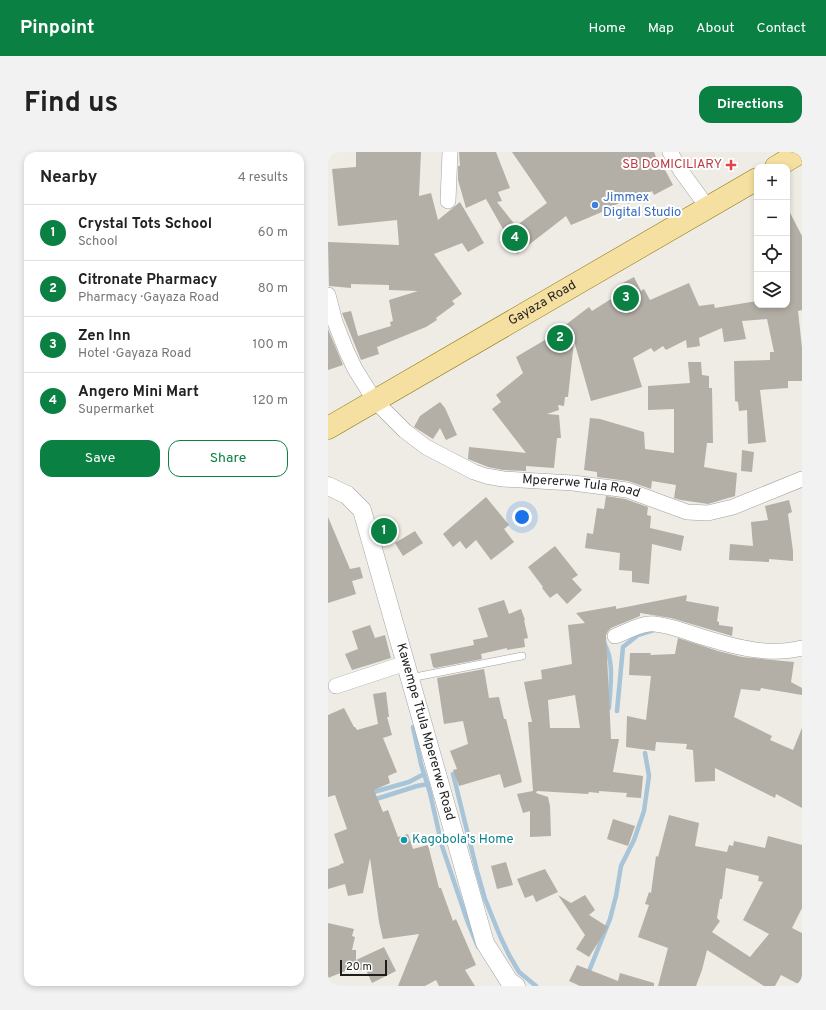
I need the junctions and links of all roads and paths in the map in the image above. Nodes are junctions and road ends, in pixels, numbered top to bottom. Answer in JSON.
{"nodes":[{"id":1,"x":450,"y":152,"type":"edge"},
{"id":2,"x":670,"y":152,"type":"edge"},
{"id":3,"x":801,"y":152,"type":"edge"},
{"id":4,"x":781,"y":164,"type":"edge"},
{"id":5,"x":754,"y":181,"type":"edge"},
{"id":6,"x":448,"y":200,"type":"dead end"},
{"id":7,"x":708,"y":208,"type":"junction"},
{"id":8,"x":328,"y":295,"type":"edge"},
{"id":9,"x":375,"y":401,"type":"junction"},
{"id":10,"x":328,"y":428,"type":"edge"},
{"id":11,"x":802,"y":479,"type":"edge"},
{"id":12,"x":328,"y":486,"type":"edge"},
{"id":13,"x":614,"y":636,"type":"dead end"},
{"id":14,"x":802,"y":648,"type":"edge"},
{"id":15,"x":522,"y":656,"type":"dead end"},
{"id":16,"x":408,"y":670,"type":"junction"},
{"id":17,"x":336,"y":686,"type":"dead end"},
{"id":18,"x":516,"y":986,"type":"edge"}],
"edges":[{"from":1,"to":6,"type":"street"},
{"from":2,"to":7,"type":"street"},
{"from":3,"to":4,"type":"main road"},
{"from":5,"to":7,"type":"main road","name":"Gayaza Road"},
{"from":7,"to":9,"type":"main road","name":"Gayaza Road"},
{"from":8,"to":9,"type":"street","name":"Mpererwe Tula Road"},
{"from":9,"to":10,"type":"main road","name":"Gayaza Road"},
{"from":9,"to":11,"type":"street","name":"Mpererwe Tula Road"},
{"from":12,"to":16,"type":"street","name":"Kawempe Ttula Mpererwe Road"},
{"from":13,"to":14,"type":"street"},
{"from":15,"to":16,"type":"lane"},
{"from":16,"to":17,"type":"street"},
{"from":16,"to":18,"type":"street","name":"Kawempe Ttula Mpererwe Road"}]}
